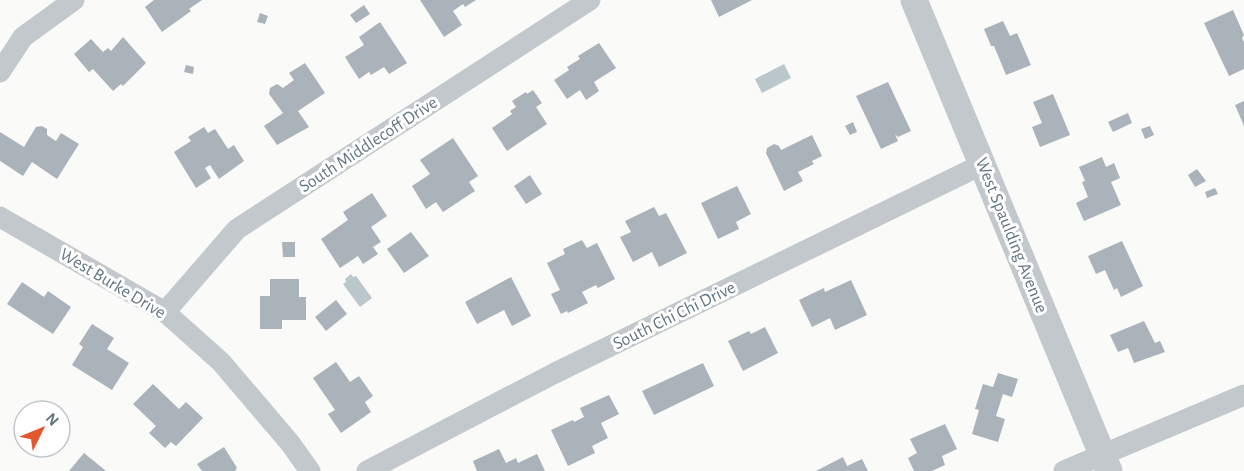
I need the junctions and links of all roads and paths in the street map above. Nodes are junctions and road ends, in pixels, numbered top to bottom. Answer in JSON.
{"nodes":[{"id":1,"x":74,"y":0,"type":"edge"},
{"id":2,"x":590,"y":0,"type":"edge"},
{"id":3,"x":914,"y":0,"type":"edge"},
{"id":4,"x":0,"y":72,"type":"edge"},
{"id":5,"x":983,"y":164,"type":"junction"},
{"id":6,"x":0,"y":218,"type":"edge"},
{"id":7,"x":165,"y":312,"type":"junction"},
{"id":8,"x":1244,"y":396,"type":"edge"},
{"id":9,"x":1105,"y":463,"type":"edge"},
{"id":10,"x":310,"y":471,"type":"edge"},
{"id":11,"x":367,"y":471,"type":"edge"},
{"id":12,"x":1064,"y":471,"type":"edge"}],
"edges":[{"from":1,"to":4,"type":"street"},
{"from":2,"to":7,"type":"street","name":"South Middlecoff Drive"},
{"from":3,"to":5,"type":"street","name":"West Spaulding Avenue"},
{"from":5,"to":9,"type":"street","name":"West Spaulding Avenue"},
{"from":5,"to":11,"type":"street","name":"South Chi Chi Drive"},
{"from":6,"to":7,"type":"street","name":"West Burke Drive"},
{"from":7,"to":10,"type":"street","name":"West Burke Drive"},
{"from":8,"to":9,"type":"street"},
{"from":9,"to":12,"type":"street"}]}
